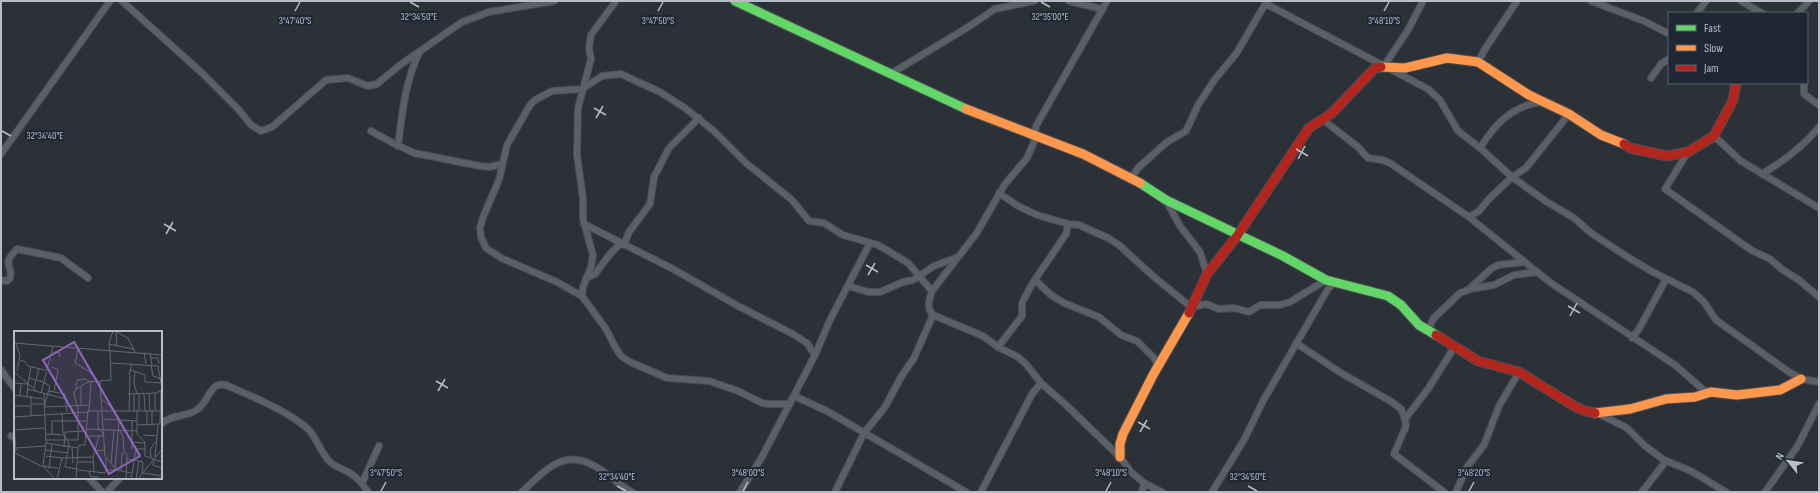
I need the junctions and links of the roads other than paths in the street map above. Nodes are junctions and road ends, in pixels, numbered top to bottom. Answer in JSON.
{"nodes":[{"id":1,"x":110,"y":1,"type":"edge"},
{"id":2,"x":122,"y":1,"type":"edge"},
{"id":3,"x":554,"y":1,"type":"edge"},
{"id":4,"x":616,"y":1,"type":"edge"},
{"id":5,"x":735,"y":1,"type":"edge"},
{"id":6,"x":1034,"y":1,"type":"edge"},
{"id":7,"x":1068,"y":1,"type":"edge"},
{"id":8,"x":1107,"y":1,"type":"edge"},
{"id":9,"x":1423,"y":1,"type":"edge"},
{"id":10,"x":1517,"y":1,"type":"edge"},
{"id":11,"x":1706,"y":1,"type":"edge"},
{"id":12,"x":1741,"y":1,"type":"edge"},
{"id":13,"x":1809,"y":1,"type":"edge"},
{"id":14,"x":1267,"y":2,"type":"edge"},
{"id":15,"x":1596,"y":2,"type":"edge"},
{"id":16,"x":1102,"y":9,"type":"junction"},
{"id":17,"x":1698,"y":12,"type":"edge"},
{"id":18,"x":1760,"y":12,"type":"edge"},
{"id":19,"x":1799,"y":12,"type":"edge"},
{"id":20,"x":1668,"y":33,"type":"edge"},
{"id":21,"x":420,"y":51,"type":"junction"},
{"id":22,"x":1668,"y":60,"type":"edge"},
{"id":23,"x":1478,"y":62,"type":"junction"},
{"id":24,"x":1384,"y":66,"type":"junction"},
{"id":25,"x":892,"y":73,"type":"junction"},
{"id":26,"x":1651,"y":78,"type":"dead end"},
{"id":27,"x":1736,"y":84,"type":"edge"},
{"id":28,"x":1804,"y":84,"type":"edge"},
{"id":29,"x":582,"y":89,"type":"junction"},
{"id":30,"x":1543,"y":101,"type":"junction"},
{"id":31,"x":1819,"y":106,"type":"edge"},
{"id":32,"x":1569,"y":114,"type":"junction"},
{"id":33,"x":698,"y":118,"type":"junction"},
{"id":34,"x":1322,"y":119,"type":"junction"},
{"id":35,"x":1819,"y":127,"type":"edge"},
{"id":36,"x":371,"y":131,"type":"dead end"},
{"id":37,"x":1035,"y":135,"type":"junction"},
{"id":38,"x":1714,"y":136,"type":"junction"},
{"id":39,"x":398,"y":146,"type":"junction"},
{"id":40,"x":1480,"y":148,"type":"junction"},
{"id":41,"x":1688,"y":152,"type":"junction"},
{"id":42,"x":1,"y":154,"type":"edge"},
{"id":43,"x":502,"y":164,"type":"junction"},
{"id":44,"x":1762,"y":174,"type":"junction"},
{"id":45,"x":1512,"y":177,"type":"junction"},
{"id":46,"x":1131,"y":178,"type":"junction"},
{"id":47,"x":999,"y":193,"type":"junction"},
{"id":48,"x":1166,"y":200,"type":"junction"},
{"id":49,"x":1819,"y":208,"type":"edge"},
{"id":50,"x":1469,"y":217,"type":"junction"},
{"id":51,"x":584,"y":224,"type":"junction"},
{"id":52,"x":1068,"y":224,"type":"junction"},
{"id":53,"x":1237,"y":236,"type":"junction"},
{"id":54,"x":870,"y":243,"type":"junction"},
{"id":55,"x":623,"y":244,"type":"junction"},
{"id":56,"x":959,"y":256,"type":"junction"},
{"id":57,"x":1524,"y":262,"type":"junction"},
{"id":58,"x":1537,"y":272,"type":"junction"},
{"id":59,"x":1207,"y":274,"type":"junction"},
{"id":60,"x":919,"y":276,"type":"junction"},
{"id":61,"x":88,"y":278,"type":"dead end"},
{"id":62,"x":586,"y":278,"type":"junction"},
{"id":63,"x":1666,"y":279,"type":"junction"},
{"id":64,"x":1,"y":280,"type":"edge"},
{"id":65,"x":1035,"y":280,"type":"junction"},
{"id":66,"x":1330,"y":281,"type":"junction"},
{"id":67,"x":849,"y":286,"type":"junction"},
{"id":68,"x":1468,"y":290,"type":"junction"},
{"id":69,"x":932,"y":292,"type":"junction"},
{"id":70,"x":582,"y":296,"type":"junction"},
{"id":71,"x":1819,"y":297,"type":"edge"},
{"id":72,"x":1191,"y":307,"type":"junction"},
{"id":73,"x":933,"y":315,"type":"junction"},
{"id":74,"x":1428,"y":329,"type":"junction"},
{"id":75,"x":1632,"y":338,"type":"junction"},
{"id":76,"x":1296,"y":343,"type":"junction"},
{"id":77,"x":1455,"y":346,"type":"junction"},
{"id":78,"x":998,"y":347,"type":"junction"},
{"id":79,"x":815,"y":355,"type":"junction"},
{"id":80,"x":1159,"y":366,"type":"junction"},
{"id":81,"x":1,"y":370,"type":"edge"},
{"id":82,"x":1518,"y":372,"type":"junction"},
{"id":83,"x":1801,"y":379,"type":"junction"},
{"id":84,"x":1819,"y":382,"type":"edge"},
{"id":85,"x":1040,"y":383,"type":"junction"},
{"id":86,"x":14,"y":388,"type":"edge"},
{"id":87,"x":1707,"y":393,"type":"junction"},
{"id":88,"x":794,"y":396,"type":"junction"},
{"id":89,"x":790,"y":404,"type":"junction"},
{"id":90,"x":1819,"y":404,"type":"edge"},
{"id":91,"x":1596,"y":413,"type":"junction"},
{"id":92,"x":1405,"y":419,"type":"junction"},
{"id":93,"x":162,"y":423,"type":"edge"},
{"id":94,"x":864,"y":433,"type":"junction"},
{"id":95,"x":379,"y":446,"type":"dead end"},
{"id":96,"x":1120,"y":457,"type":"junction"},
{"id":97,"x":1666,"y":460,"type":"junction"},
{"id":98,"x":90,"y":479,"type":"edge"},
{"id":99,"x":119,"y":479,"type":"edge"},
{"id":100,"x":362,"y":483,"type":"junction"},
{"id":101,"x":1144,"y":483,"type":"junction"},
{"id":102,"x":629,"y":491,"type":"edge"},
{"id":103,"x":102,"y":492,"type":"edge"},
{"id":104,"x":108,"y":492,"type":"edge"},
{"id":105,"x":368,"y":492,"type":"edge"},
{"id":106,"x":522,"y":492,"type":"edge"},
{"id":107,"x":740,"y":492,"type":"edge"},
{"id":108,"x":835,"y":492,"type":"edge"},
{"id":109,"x":966,"y":492,"type":"edge"},
{"id":110,"x":981,"y":492,"type":"edge"},
{"id":111,"x":1142,"y":492,"type":"edge"},
{"id":112,"x":1162,"y":492,"type":"edge"},
{"id":113,"x":1212,"y":492,"type":"edge"},
{"id":114,"x":1444,"y":492,"type":"edge"},
{"id":115,"x":1456,"y":492,"type":"edge"},
{"id":116,"x":1642,"y":492,"type":"edge"},
{"id":117,"x":1726,"y":492,"type":"edge"},
{"id":118,"x":1765,"y":492,"type":"edge"}],
"edges":[{"from":1,"to":42,"type":"street"},
{"from":2,"to":21,"type":"street"},
{"from":3,"to":21,"type":"street"},
{"from":4,"to":29,"type":"street"},
{"from":5,"to":25,"type":"street"},
{"from":6,"to":25,"type":"street"},
{"from":7,"to":16,"type":"street"},
{"from":8,"to":16,"type":"street"},
{"from":9,"to":24,"type":"street"},
{"from":10,"to":23,"type":"street"},
{"from":11,"to":17,"type":"street"},
{"from":12,"to":18,"type":"street"},
{"from":13,"to":19,"type":"street"},
{"from":14,"to":24,"type":"street"},
{"from":14,"to":46,"type":"street"},
{"from":15,"to":20,"type":"street"},
{"from":16,"to":37,"type":"street"},
{"from":21,"to":39,"type":"street"},
{"from":22,"to":26,"type":"street"},
{"from":23,"to":24,"type":"street"},
{"from":23,"to":30,"type":"street"},
{"from":24,"to":34,"type":"street"},
{"from":24,"to":40,"type":"street"},
{"from":25,"to":37,"type":"street"},
{"from":27,"to":38,"type":"street"},
{"from":28,"to":31,"type":"street"},
{"from":29,"to":33,"type":"street"},
{"from":29,"to":43,"type":"street"},
{"from":29,"to":51,"type":"street"},
{"from":30,"to":32,"type":"street"},
{"from":30,"to":40,"type":"street"},
{"from":32,"to":41,"type":"street"},
{"from":32,"to":45,"type":"street"},
{"from":33,"to":54,"type":"street"},
{"from":33,"to":55,"type":"street"},
{"from":34,"to":50,"type":"street"},
{"from":34,"to":53,"type":"street"},
{"from":35,"to":44,"type":"street"},
{"from":36,"to":39,"type":"street"},
{"from":37,"to":46,"type":"street"},
{"from":37,"to":47,"type":"street"},
{"from":38,"to":41,"type":"street"},
{"from":38,"to":44,"type":"street"},
{"from":39,"to":43,"type":"street"},
{"from":40,"to":45,"type":"street"},
{"from":41,"to":71,"type":"street"},
{"from":43,"to":70,"type":"street"},
{"from":44,"to":49,"type":"street"},
{"from":45,"to":50,"type":"street"},
{"from":45,"to":63,"type":"street"},
{"from":46,"to":48,"type":"street"},
{"from":47,"to":52,"type":"street"},
{"from":47,"to":56,"type":"street"},
{"from":48,"to":53,"type":"street"},
{"from":48,"to":59,"type":"street"},
{"from":50,"to":57,"type":"street"},
{"from":51,"to":55,"type":"street"},
{"from":51,"to":62,"type":"street"},
{"from":52,"to":65,"type":"street"},
{"from":52,"to":72,"type":"street"},
{"from":53,"to":59,"type":"street"},
{"from":53,"to":66,"type":"street"},
{"from":54,"to":60,"type":"street"},
{"from":54,"to":67,"type":"street"},
{"from":55,"to":62,"type":"street"},
{"from":55,"to":79,"type":"street"},
{"from":56,"to":60,"type":"street"},
{"from":56,"to":69,"type":"street"},
{"from":57,"to":58,"type":"street"},
{"from":57,"to":68,"type":"street"},
{"from":58,"to":68,"type":"street"},
{"from":58,"to":75,"type":"street"},
{"from":59,"to":72,"type":"street"},
{"from":60,"to":67,"type":"street"},
{"from":60,"to":69,"type":"street"},
{"from":61,"to":64,"type":"street"},
{"from":62,"to":70,"type":"street"},
{"from":63,"to":75,"type":"street"},
{"from":63,"to":83,"type":"street"},
{"from":65,"to":78,"type":"street"},
{"from":65,"to":80,"type":"street"},
{"from":66,"to":72,"type":"street"},
{"from":66,"to":74,"type":"street"},
{"from":66,"to":76,"type":"street"},
{"from":67,"to":79,"type":"street"},
{"from":68,"to":74,"type":"street"},
{"from":69,"to":73,"type":"street"},
{"from":70,"to":89,"type":"street"},
{"from":72,"to":80,"type":"street"},
{"from":73,"to":78,"type":"street"},
{"from":73,"to":94,"type":"street"},
{"from":74,"to":77,"type":"street"},
{"from":75,"to":87,"type":"street"},
{"from":76,"to":92,"type":"street"},
{"from":76,"to":113,"type":"street"},
{"from":77,"to":82,"type":"street"},
{"from":77,"to":92,"type":"street"},
{"from":78,"to":85,"type":"street"},
{"from":79,"to":88,"type":"street"},
{"from":80,"to":96,"type":"street"},
{"from":81,"to":86,"type":"street"},
{"from":82,"to":91,"type":"street"},
{"from":82,"to":115,"type":"street"},
{"from":83,"to":84,"type":"street"},
{"from":83,"to":87,"type":"street"},
{"from":85,"to":96,"type":"street"},
{"from":85,"to":110,"type":"street"},
{"from":87,"to":91,"type":"street"},
{"from":88,"to":89,"type":"street"},
{"from":88,"to":94,"type":"street"},
{"from":89,"to":107,"type":"street"},
{"from":90,"to":118,"type":"street"},
{"from":91,"to":97,"type":"street"},
{"from":92,"to":114,"type":"street"},
{"from":93,"to":100,"type":"street"},
{"from":94,"to":108,"type":"street"},
{"from":94,"to":109,"type":"street"},
{"from":95,"to":100,"type":"street"},
{"from":96,"to":101,"type":"street"},
{"from":97,"to":116,"type":"street"},
{"from":97,"to":117,"type":"street"},
{"from":98,"to":103,"type":"street"},
{"from":99,"to":104,"type":"street"},
{"from":100,"to":105,"type":"street"},
{"from":101,"to":111,"type":"street"},
{"from":101,"to":112,"type":"street"},
{"from":102,"to":106,"type":"street"}]}
